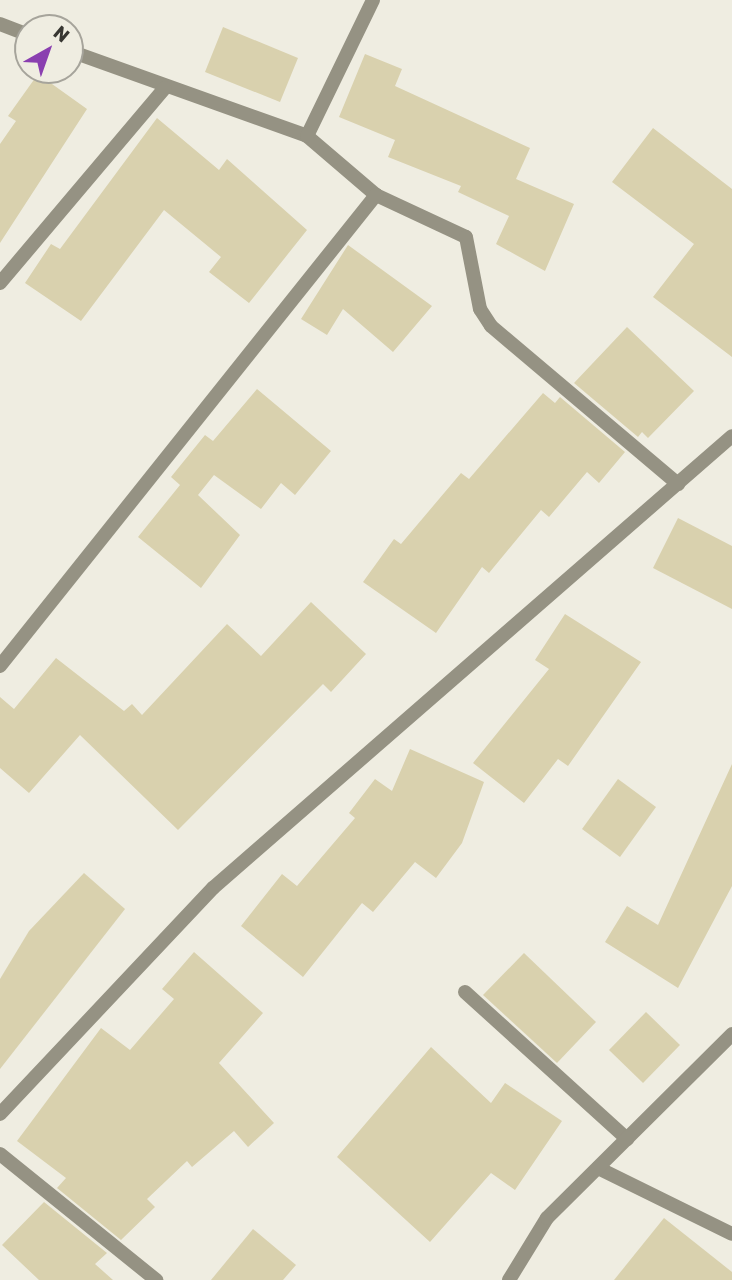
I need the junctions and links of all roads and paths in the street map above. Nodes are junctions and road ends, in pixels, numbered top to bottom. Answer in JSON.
{"nodes":[{"id":1,"x":373,"y":0,"type":"edge"},
{"id":2,"x":84,"y":56,"type":"edge"},
{"id":3,"x":165,"y":88,"type":"junction"},
{"id":4,"x":307,"y":136,"type":"junction"},
{"id":5,"x":376,"y":195,"type":"junction"},
{"id":6,"x":0,"y":283,"type":"edge"},
{"id":7,"x":732,"y":436,"type":"edge"},
{"id":8,"x":678,"y":484,"type":"junction"},
{"id":9,"x":0,"y":666,"type":"edge"},
{"id":10,"x":465,"y":992,"type":"dead end"},
{"id":11,"x":732,"y":1034,"type":"edge"},
{"id":12,"x":0,"y":1114,"type":"edge"},
{"id":13,"x":627,"y":1139,"type":"junction"},
{"id":14,"x":0,"y":1154,"type":"edge"},
{"id":15,"x":598,"y":1168,"type":"junction"},
{"id":16,"x":732,"y":1234,"type":"edge"},
{"id":17,"x":156,"y":1280,"type":"edge"},
{"id":18,"x":509,"y":1280,"type":"edge"}],
"edges":[{"from":1,"to":4,"type":"street"},
{"from":2,"to":3,"type":"street"},
{"from":3,"to":4,"type":"street"},
{"from":3,"to":6,"type":"street"},
{"from":4,"to":5,"type":"street"},
{"from":5,"to":8,"type":"street"},
{"from":5,"to":9,"type":"street"},
{"from":7,"to":8,"type":"street"},
{"from":8,"to":12,"type":"street"},
{"from":10,"to":13,"type":"street"},
{"from":11,"to":13,"type":"street"},
{"from":13,"to":15,"type":"street"},
{"from":14,"to":17,"type":"street"},
{"from":15,"to":16,"type":"street"},
{"from":15,"to":18,"type":"street"}]}
